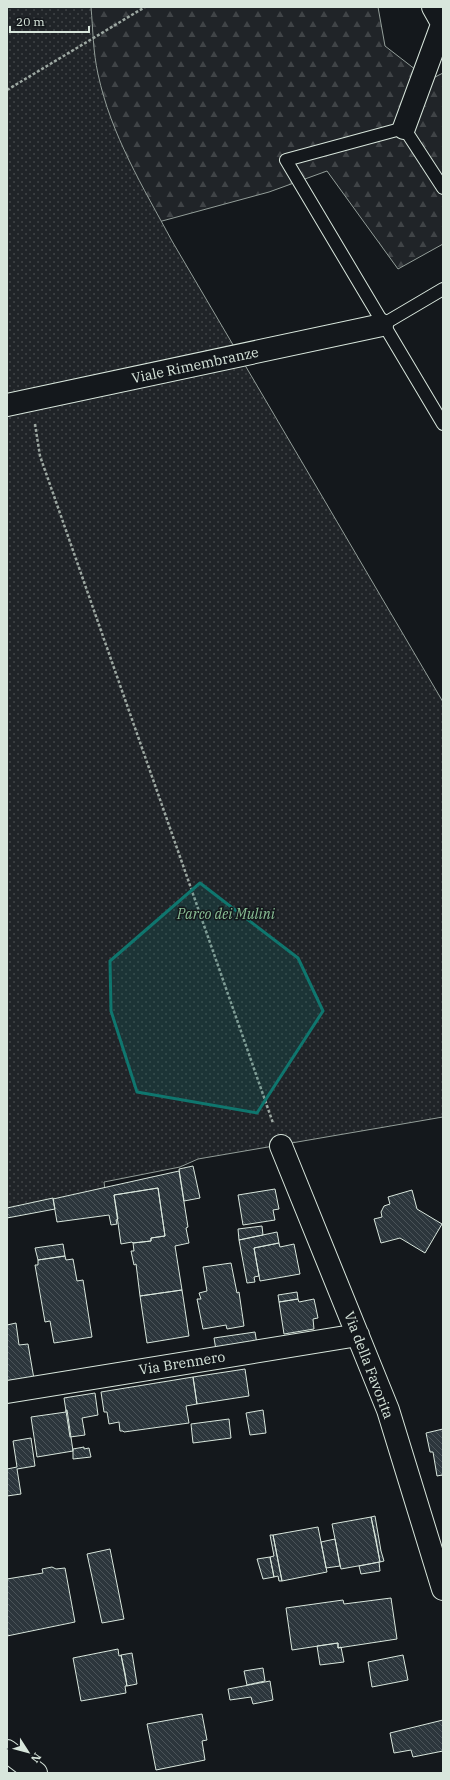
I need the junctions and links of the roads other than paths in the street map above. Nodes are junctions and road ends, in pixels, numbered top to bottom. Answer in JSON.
{"nodes":[{"id":1,"x":439,"y":17,"type":"edge"},
{"id":2,"x":404,"y":128,"type":"junction"},
{"id":3,"x":438,"y":170,"type":"edge"},
{"id":4,"x":443,"y":188,"type":"edge"},
{"id":5,"x":443,"y":289,"type":"edge"},
{"id":6,"x":382,"y":325,"type":"junction"},
{"id":7,"x":7,"y":405,"type":"edge"},
{"id":8,"x":443,"y":424,"type":"edge"},
{"id":9,"x":281,"y":1146,"type":"road end"},
{"id":10,"x":358,"y":1335,"type":"junction"},
{"id":11,"x":7,"y":1392,"type":"edge"},
{"id":12,"x":443,"y":1589,"type":"edge"},
{"id":13,"x":7,"y":1751,"type":"edge"},
{"id":14,"x":36,"y":1773,"type":"edge"}],
"edges":[{"from":1,"to":2,"type":"street"},
{"from":2,"to":3,"type":"lane"},
{"from":2,"to":6,"type":"lane"},
{"from":3,"to":4,"type":"lane"},
{"from":5,"to":6,"type":"lane","name":"Viale Rimembranze"},
{"from":6,"to":7,"type":"street","name":"Viale Rimembranze"},
{"from":6,"to":8,"type":"lane"},
{"from":9,"to":10,"type":"street","name":"Via della Favorita"},
{"from":10,"to":11,"type":"street","name":"Via Brennero"},
{"from":10,"to":12,"type":"street","name":"Via della Favorita"},
{"from":13,"to":14,"type":"street"}]}
